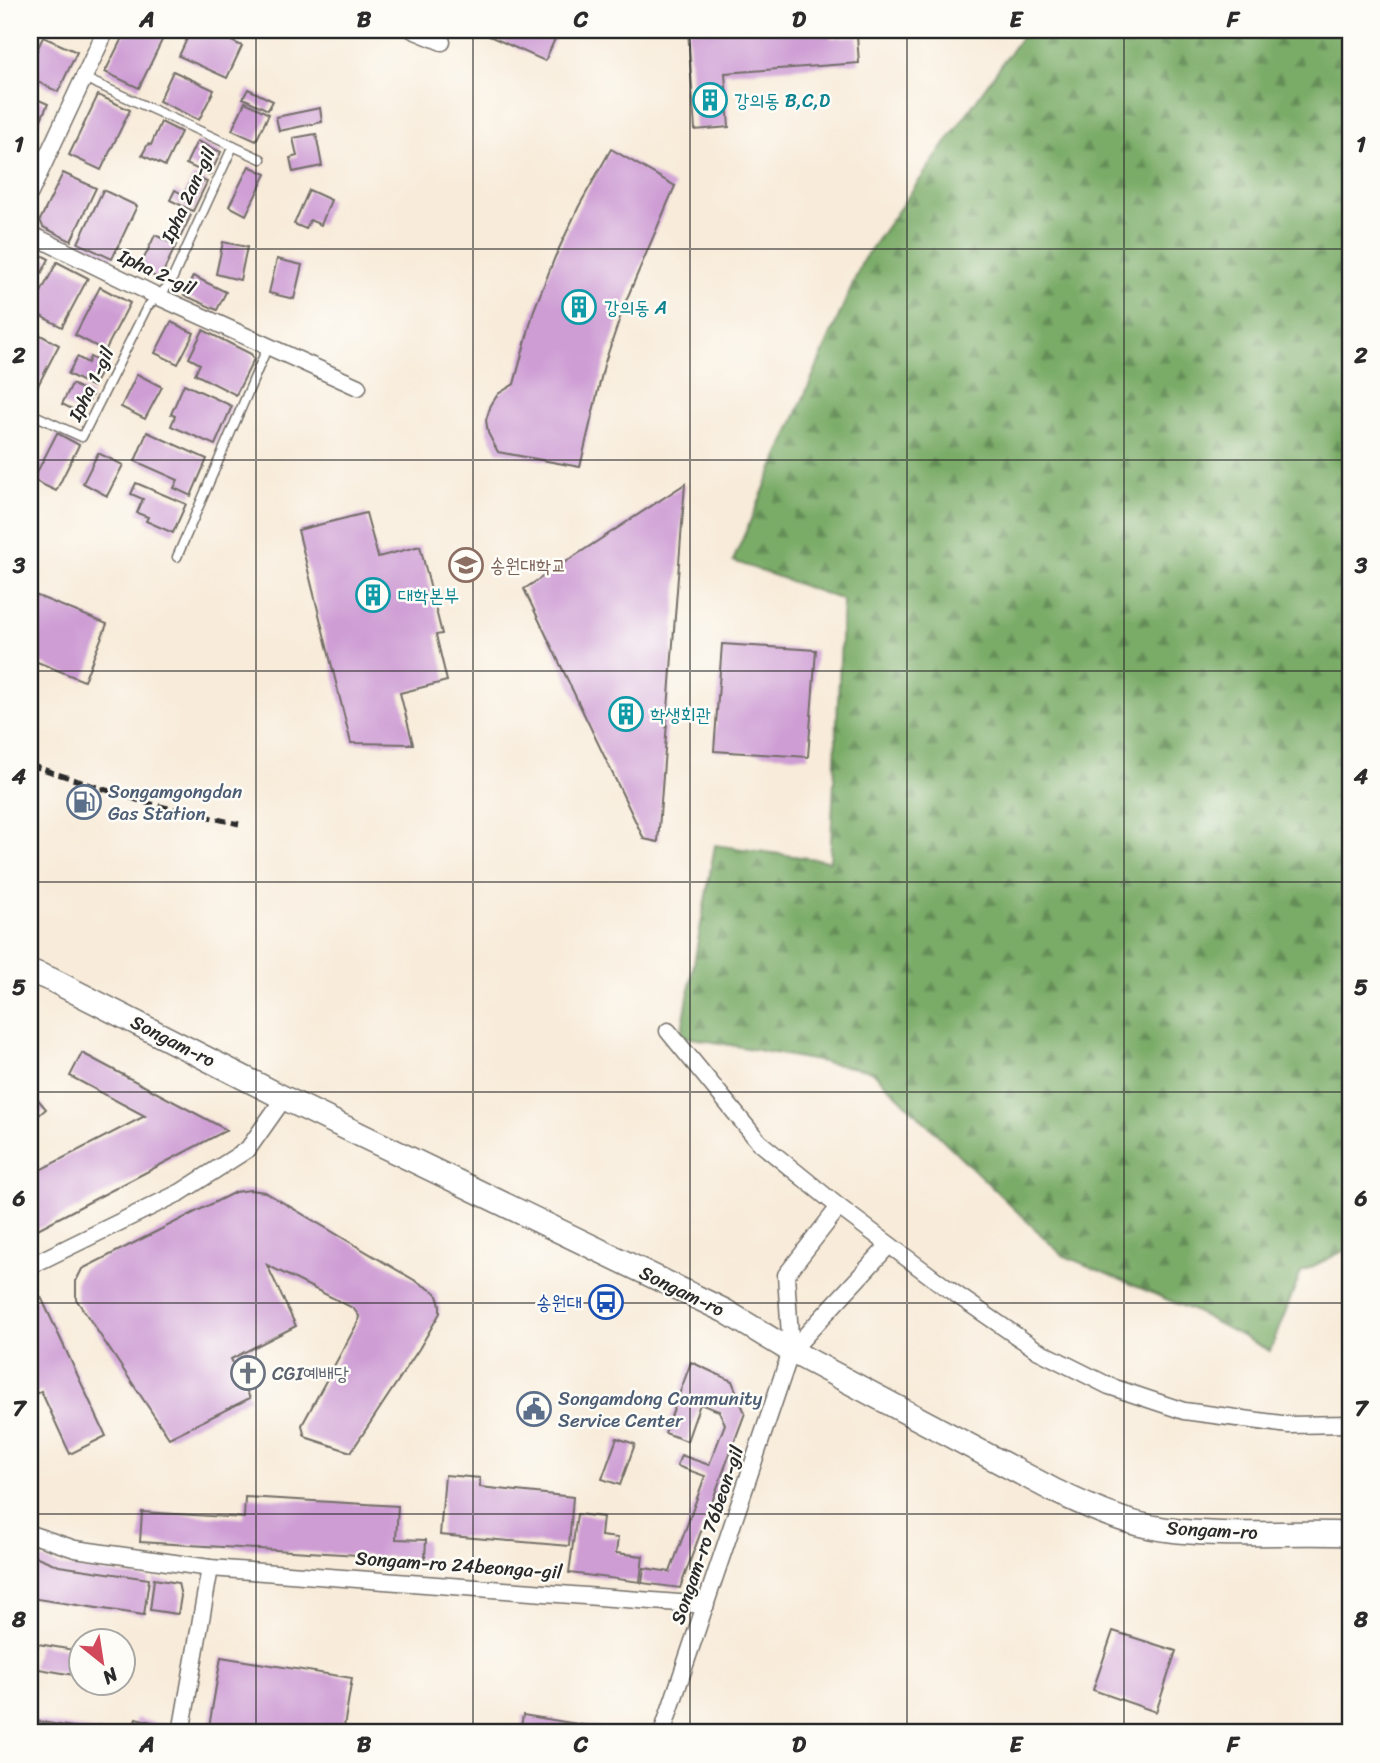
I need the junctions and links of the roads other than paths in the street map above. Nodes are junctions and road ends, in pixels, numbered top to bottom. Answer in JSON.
{"nodes":[{"id":1,"x":106,"y":30,"type":"edge"},
{"id":2,"x":413,"y":30,"type":"edge"},
{"id":3,"x":442,"y":42,"type":"dead end"},
{"id":4,"x":84,"y":78,"type":"junction"},
{"id":5,"x":233,"y":146,"type":"junction"},
{"id":6,"x":261,"y":159,"type":"dead end"},
{"id":7,"x":30,"y":193,"type":"edge"},
{"id":8,"x":30,"y":234,"type":"edge"},
{"id":9,"x":157,"y":296,"type":"junction"},
{"id":10,"x":268,"y":346,"type":"junction"},
{"id":11,"x":358,"y":387,"type":"dead end"},
{"id":12,"x":30,"y":413,"type":"edge"},
{"id":13,"x":177,"y":556,"type":"dead end"},
{"id":14,"x":30,"y":971,"type":"edge"},
{"id":15,"x":668,"y":1031,"type":"dead end"},
{"id":16,"x":284,"y":1098,"type":"junction"},
{"id":17,"x":839,"y":1207,"type":"junction"},
{"id":18,"x":889,"y":1245,"type":"junction"},
{"id":19,"x":30,"y":1266,"type":"edge"},
{"id":20,"x":791,"y":1351,"type":"junction"},
{"id":21,"x":1350,"y":1424,"type":"edge"},
{"id":22,"x":30,"y":1534,"type":"edge"},
{"id":23,"x":1350,"y":1534,"type":"edge"},
{"id":24,"x":210,"y":1567,"type":"junction"},
{"id":25,"x":706,"y":1605,"type":"junction"},
{"id":26,"x":181,"y":1733,"type":"edge"},
{"id":27,"x":662,"y":1733,"type":"edge"}],
"edges":[{"from":1,"to":4,"type":"street"},
{"from":2,"to":3,"type":"street"},
{"from":4,"to":5,"type":"lane","name":"Ipha 2an-gil"},
{"from":4,"to":7,"type":"street"},
{"from":5,"to":6,"type":"lane","name":"Ipha 2an-gil"},
{"from":5,"to":9,"type":"lane","name":"Ipha 2an-gil"},
{"from":8,"to":9,"type":"street","name":"Ipha 2-gil"},
{"from":9,"to":10,"type":"street","name":"Ipha 2-gil"},
{"from":9,"to":12,"type":"lane","name":"Ipha 1-gil"},
{"from":10,"to":11,"type":"street","name":"Ipha 2-gil"},
{"from":10,"to":13,"type":"lane"},
{"from":14,"to":16,"type":"main road","name":"Songam-ro"},
{"from":15,"to":17,"type":"street"},
{"from":16,"to":19,"type":"street"},
{"from":16,"to":20,"type":"main road","name":"Songam-ro"},
{"from":17,"to":18,"type":"street"},
{"from":17,"to":20,"type":"street"},
{"from":18,"to":20,"type":"street"},
{"from":18,"to":21,"type":"street"},
{"from":20,"to":23,"type":"main road","name":"Songam-ro"},
{"from":20,"to":25,"type":"street","name":"Songam-ro 76beon-gil"},
{"from":22,"to":24,"type":"street","name":"Songam-ro 24beonga-gil"},
{"from":24,"to":25,"type":"street","name":"Songam-ro 24beonga-gil"},
{"from":24,"to":26,"type":"street"},
{"from":25,"to":27,"type":"street","name":"Songam-ro 76beon-gil"}]}
